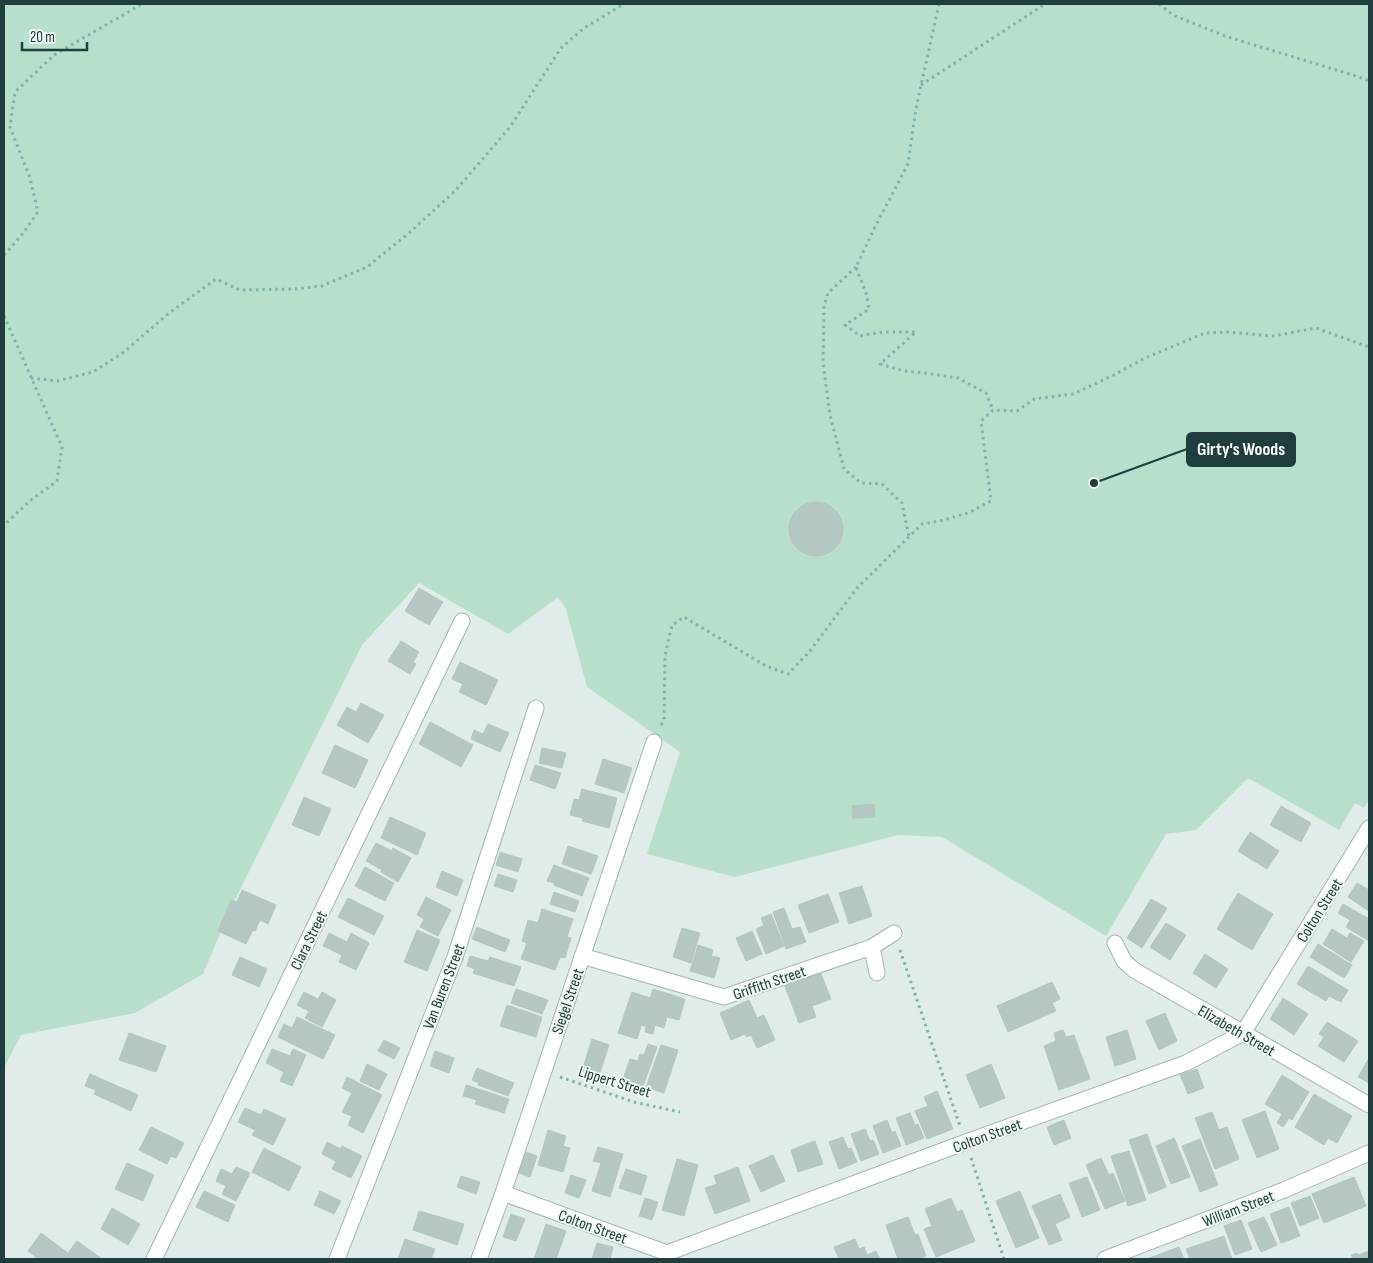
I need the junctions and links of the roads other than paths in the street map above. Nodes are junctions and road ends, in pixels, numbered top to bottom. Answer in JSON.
{"nodes":[{"id":1,"x":462,"y":621,"type":"dead end"},
{"id":2,"x":536,"y":708,"type":"dead end"},
{"id":3,"x":654,"y":742,"type":"road end"},
{"id":4,"x":1369,"y":828,"type":"edge"},
{"id":5,"x":894,"y":933,"type":"road end"},
{"id":6,"x":1115,"y":943,"type":"dead end"},
{"id":7,"x":872,"y":947,"type":"junction"},
{"id":8,"x":582,"y":956,"type":"junction"},
{"id":9,"x":877,"y":973,"type":"dead end"},
{"id":10,"x":1243,"y":1033,"type":"junction"},
{"id":11,"x":1369,"y":1106,"type":"edge"},
{"id":12,"x":1369,"y":1153,"type":"edge"},
{"id":13,"x":503,"y":1193,"type":"junction"},
{"id":14,"x":667,"y":1256,"type":"edge"},
{"id":15,"x":154,"y":1259,"type":"edge"},
{"id":16,"x":337,"y":1259,"type":"edge"},
{"id":17,"x":479,"y":1259,"type":"edge"},
{"id":18,"x":1105,"y":1259,"type":"edge"}],
"edges":[{"from":1,"to":15,"type":"street","name":"Clara Street"},
{"from":2,"to":16,"type":"street","name":"Van Buren Street"},
{"from":3,"to":8,"type":"street","name":"Siegel Street"},
{"from":4,"to":10,"type":"street","name":"Colton Street"},
{"from":5,"to":7,"type":"street","name":"Griffith Street"},
{"from":6,"to":10,"type":"street","name":"Elizabeth Street"},
{"from":7,"to":8,"type":"street","name":"Griffith Street"},
{"from":7,"to":9,"type":"street"},
{"from":8,"to":13,"type":"street","name":"Siegel Street"},
{"from":10,"to":11,"type":"street","name":"Elizabeth Street"},
{"from":10,"to":14,"type":"street","name":"Colton Street"},
{"from":12,"to":18,"type":"street","name":"William Street"},
{"from":13,"to":14,"type":"street","name":"Colton Street"},
{"from":13,"to":17,"type":"street","name":"Siegel Street"}]}
